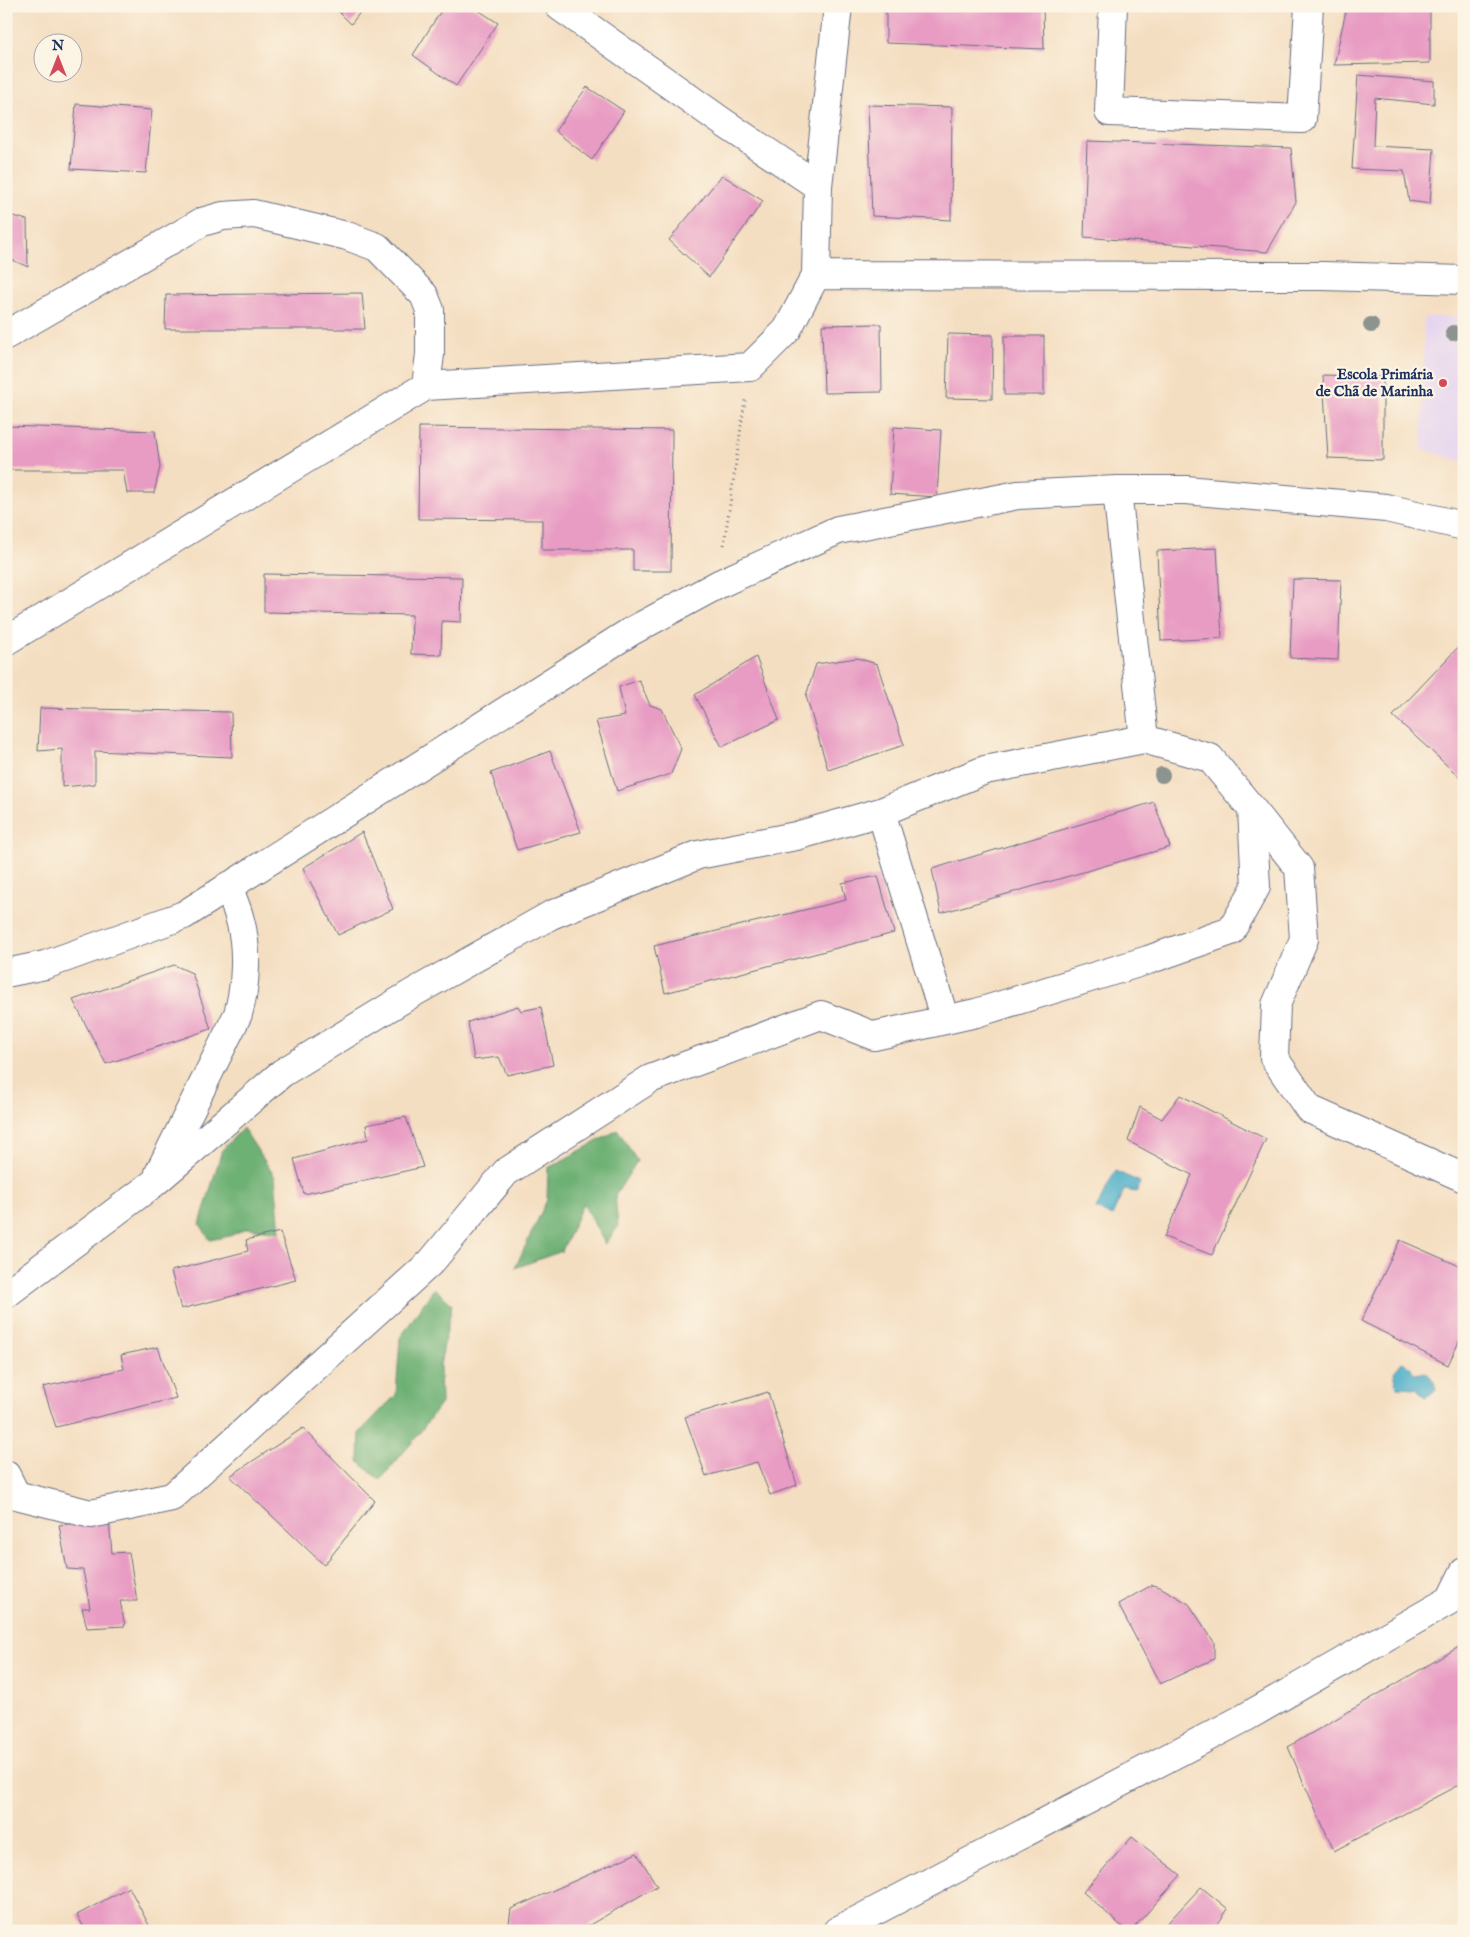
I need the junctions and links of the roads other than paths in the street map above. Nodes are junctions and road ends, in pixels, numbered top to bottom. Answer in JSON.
{"nodes":[{"id":1,"x":559,"y":6,"type":"edge"},
{"id":2,"x":838,"y":6,"type":"edge"},
{"id":3,"x":1113,"y":6,"type":"edge"},
{"id":4,"x":1310,"y":6,"type":"edge"},
{"id":5,"x":818,"y":186,"type":"junction"},
{"id":6,"x":816,"y":274,"type":"junction"},
{"id":7,"x":1464,"y":280,"type":"edge"},
{"id":8,"x":6,"y":334,"type":"edge"},
{"id":9,"x":426,"y":386,"type":"junction"},
{"id":10,"x":1118,"y":490,"type":"junction"},
{"id":11,"x":1464,"y":526,"type":"edge"},
{"id":12,"x":6,"y":641,"type":"edge"},
{"id":13,"x":1144,"y":740,"type":"junction"},
{"id":14,"x":1252,"y":809,"type":"junction"},
{"id":15,"x":881,"y":812,"type":"junction"},
{"id":16,"x":228,"y":886,"type":"junction"},
{"id":17,"x":6,"y":972,"type":"edge"},
{"id":18,"x":946,"y":1020,"type":"junction"},
{"id":19,"x":1464,"y":1178,"type":"edge"},
{"id":20,"x":154,"y":1182,"type":"junction"},
{"id":21,"x":6,"y":1294,"type":"edge"},
{"id":22,"x":6,"y":1475,"type":"edge"},
{"id":23,"x":1464,"y":1572,"type":"edge"},
{"id":24,"x":864,"y":1925,"type":"edge"},
{"id":25,"x":837,"y":1931,"type":"edge"}],
"edges":[{"from":1,"to":5,"type":"street"},
{"from":2,"to":5,"type":"street"},
{"from":3,"to":4,"type":"street"},
{"from":5,"to":6,"type":"street"},
{"from":6,"to":7,"type":"street"},
{"from":6,"to":9,"type":"street"},
{"from":8,"to":9,"type":"street"},
{"from":9,"to":12,"type":"street"},
{"from":10,"to":11,"type":"street"},
{"from":10,"to":13,"type":"street"},
{"from":10,"to":16,"type":"street"},
{"from":13,"to":14,"type":"street"},
{"from":13,"to":15,"type":"street"},
{"from":14,"to":18,"type":"street"},
{"from":14,"to":19,"type":"street"},
{"from":15,"to":18,"type":"street"},
{"from":15,"to":20,"type":"street"},
{"from":16,"to":17,"type":"street"},
{"from":16,"to":20,"type":"street"},
{"from":18,"to":22,"type":"street"},
{"from":20,"to":21,"type":"street"},
{"from":23,"to":24,"type":"street"},
{"from":24,"to":25,"type":"street"}]}
